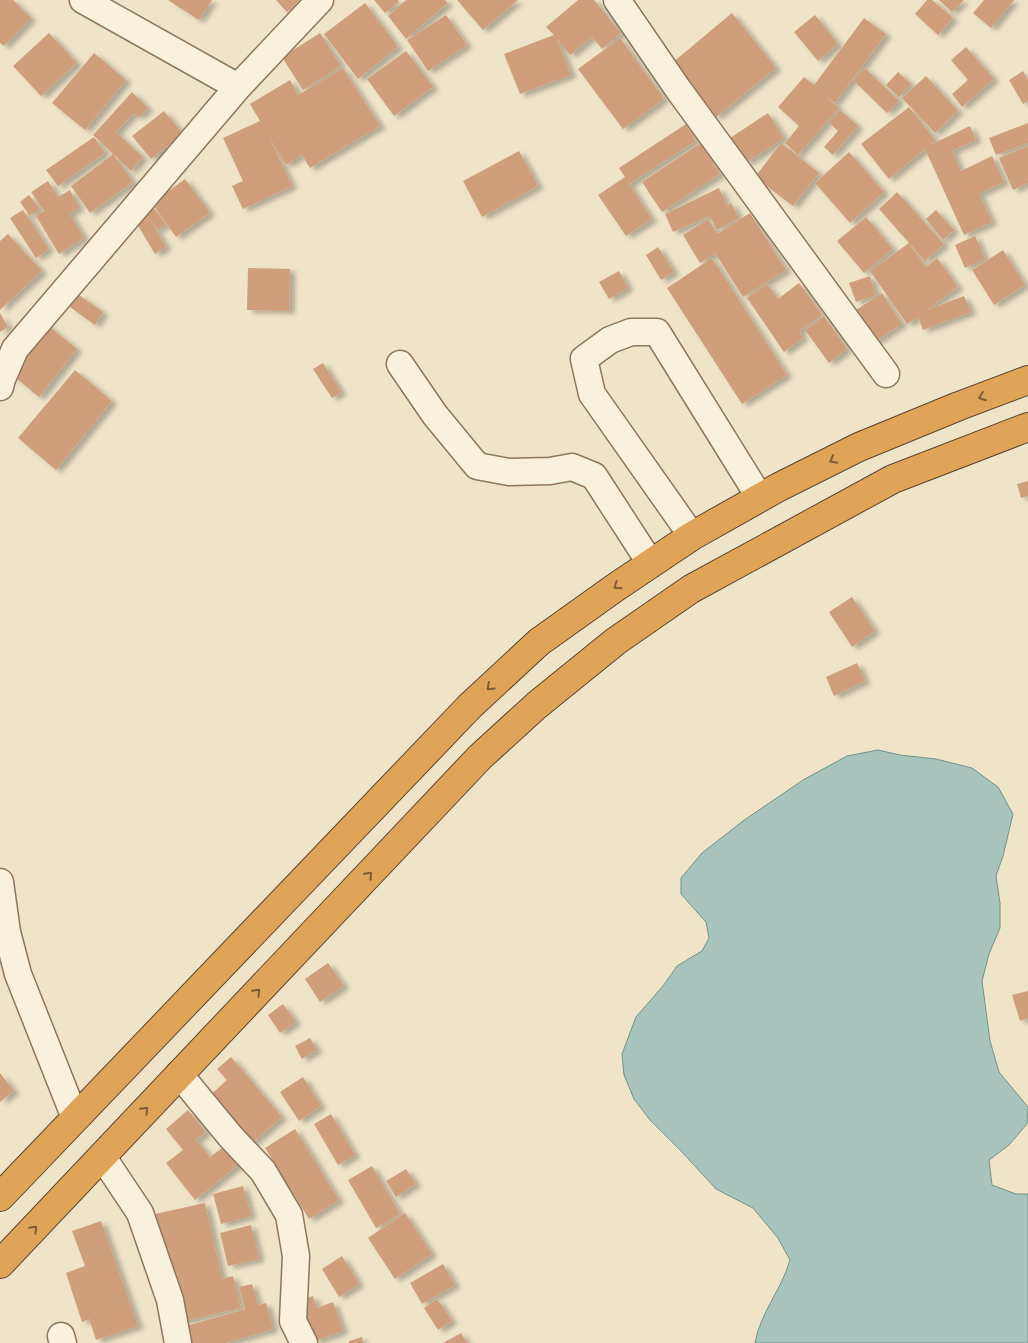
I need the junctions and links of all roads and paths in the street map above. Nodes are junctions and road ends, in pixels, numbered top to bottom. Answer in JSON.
{"nodes":[{"id":1,"x":83,"y":0,"type":"edge"},
{"id":2,"x":320,"y":0,"type":"edge"},
{"id":3,"x":617,"y":0,"type":"edge"},
{"id":4,"x":238,"y":88,"type":"junction"},
{"id":5,"x":400,"y":364,"type":"dead end"},
{"id":6,"x":886,"y":374,"type":"dead end"},
{"id":7,"x":1028,"y":380,"type":"edge"},
{"id":8,"x":0,"y":387,"type":"edge"},
{"id":9,"x":1028,"y":427,"type":"edge"},
{"id":10,"x":760,"y":498,"type":"junction"},
{"id":11,"x":692,"y":536,"type":"junction"},
{"id":12,"x":651,"y":564,"type":"junction"},
{"id":13,"x":0,"y":882,"type":"edge"},
{"id":14,"x":179,"y":1074,"type":"junction"},
{"id":15,"x":76,"y":1118,"type":"junction"},
{"id":16,"x":102,"y":1156,"type":"junction"},
{"id":17,"x":0,"y":1197,"type":"edge"},
{"id":18,"x":0,"y":1264,"type":"edge"},
{"id":19,"x":178,"y":1343,"type":"edge"},
{"id":20,"x":304,"y":1343,"type":"edge"}],
"edges":[{"from":1,"to":4,"type":"street"},
{"from":2,"to":4,"type":"street"},
{"from":3,"to":6,"type":"street"},
{"from":4,"to":8,"type":"street"},
{"from":5,"to":12,"type":"street"},
{"from":7,"to":10,"type":"highway","one_way":true},
{"from":14,"to":9,"type":"highway","one_way":true},
{"from":10,"to":11,"type":"highway"},
{"from":10,"to":11,"type":"street"},
{"from":11,"to":12,"type":"highway"},
{"from":12,"to":15,"type":"highway","one_way":true},
{"from":13,"to":15,"type":"street"},
{"from":16,"to":14,"type":"highway","one_way":true},
{"from":14,"to":20,"type":"street"},
{"from":15,"to":17,"type":"highway"},
{"from":18,"to":16,"type":"highway","one_way":true},
{"from":16,"to":19,"type":"street"}]}
